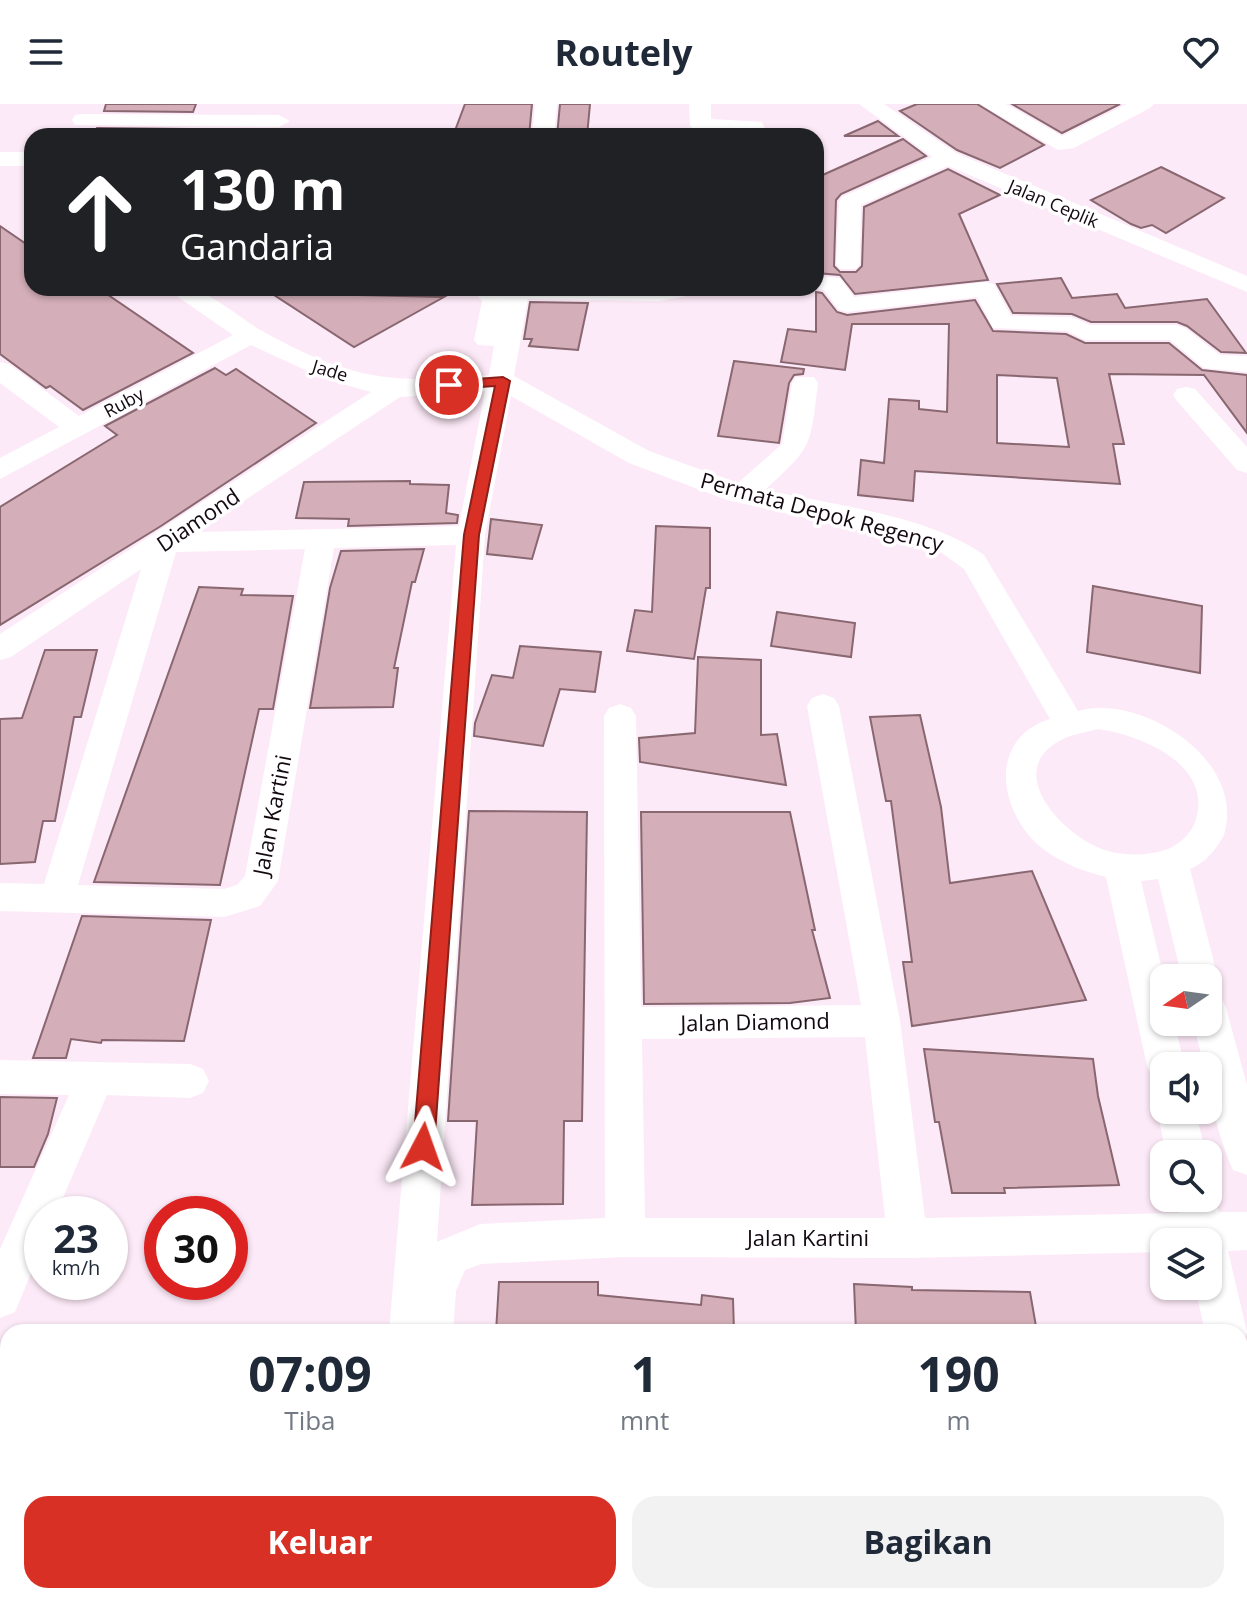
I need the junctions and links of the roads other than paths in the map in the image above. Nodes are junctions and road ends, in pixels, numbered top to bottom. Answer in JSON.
{"nodes":[{"id":1,"x":546,"y":104,"type":"edge"},
{"id":2,"x":700,"y":104,"type":"edge"},
{"id":3,"x":870,"y":104,"type":"edge"},
{"id":4,"x":991,"y":104,"type":"edge"},
{"id":5,"x":1143,"y":104,"type":"edge"},
{"id":6,"x":83,"y":120,"type":"edge"},
{"id":7,"x":279,"y":121,"type":"dead end"},
{"id":8,"x":236,"y":128,"type":"edge"},
{"id":9,"x":544,"y":128,"type":"edge"},
{"id":10,"x":754,"y":128,"type":"edge"},
{"id":11,"x":948,"y":158,"type":"junction"},
{"id":12,"x":0,"y":159,"type":"edge"},
{"id":13,"x":24,"y":159,"type":"edge"},
{"id":14,"x":848,"y":264,"type":"dead end"},
{"id":15,"x":824,"y":283,"type":"edge"},
{"id":16,"x":1247,"y":285,"type":"edge"},
{"id":17,"x":189,"y":296,"type":"edge"},
{"id":18,"x":491,"y":296,"type":"edge"},
{"id":19,"x":516,"y":296,"type":"edge"},
{"id":20,"x":249,"y":336,"type":"junction"},
{"id":21,"x":1247,"y":364,"type":"edge"},
{"id":22,"x":0,"y":370,"type":"edge"},
{"id":23,"x":489,"y":382,"type":"junction"},
{"id":24,"x":805,"y":383,"type":"dead end"},
{"id":25,"x":395,"y":388,"type":"junction"},
{"id":26,"x":1186,"y":395,"type":"dead end"},
{"id":27,"x":77,"y":428,"type":"junction"},
{"id":28,"x":1247,"y":464,"type":"edge"},
{"id":29,"x":0,"y":470,"type":"edge"},
{"id":30,"x":743,"y":494,"type":"junction"},
{"id":31,"x":464,"y":535,"type":"junction"},
{"id":32,"x":321,"y":540,"type":"junction"},
{"id":33,"x":164,"y":543,"type":"junction"},
{"id":34,"x":0,"y":649,"type":"edge"},
{"id":35,"x":823,"y":706,"type":"dead end"},
{"id":36,"x":620,"y":716,"type":"dead end"},
{"id":37,"x":1068,"y":721,"type":"junction"},
{"id":38,"x":1171,"y":863,"type":"junction"},
{"id":39,"x":1121,"y":868,"type":"junction"},
{"id":40,"x":0,"y":897,"type":"edge"},
{"id":41,"x":57,"y":898,"type":"junction"},
{"id":42,"x":1196,"y":964,"type":"edge"},
{"id":43,"x":882,"y":1021,"type":"junction"},
{"id":44,"x":623,"y":1023,"type":"junction"},
{"id":45,"x":1215,"y":1036,"type":"edge"},
{"id":46,"x":1163,"y":1052,"type":"edge"},
{"id":47,"x":0,"y":1077,"type":"edge"},
{"id":48,"x":95,"y":1078,"type":"junction"},
{"id":49,"x":190,"y":1081,"type":"dead end"},
{"id":50,"x":1247,"y":1157,"type":"edge"},
{"id":51,"x":1222,"y":1231,"type":"edge"},
{"id":52,"x":1247,"y":1231,"type":"edge"},
{"id":53,"x":1150,"y":1232,"type":"edge"},
{"id":54,"x":625,"y":1237,"type":"junction"},
{"id":55,"x":907,"y":1238,"type":"junction"},
{"id":56,"x":0,"y":1297,"type":"edge"},
{"id":57,"x":1219,"y":1300,"type":"edge"},
{"id":58,"x":411,"y":1324,"type":"edge"},
{"id":59,"x":433,"y":1324,"type":"edge"},
{"id":60,"x":1224,"y":1324,"type":"edge"}],
"edges":[{"from":1,"to":9,"type":"street"},
{"from":2,"to":10,"type":"street"},
{"from":3,"to":11,"type":"street","name":"Jalan Ceplik"},
{"from":4,"to":5,"type":"street"},
{"from":6,"to":8,"type":"street"},
{"from":7,"to":8,"type":"street"},
{"from":11,"to":14,"type":"street"},
{"from":11,"to":16,"type":"street","name":"Jalan Ceplik"},
{"from":12,"to":13,"type":"street"},
{"from":15,"to":21,"type":"street"},
{"from":17,"to":20,"type":"street","name":"Jade"},
{"from":18,"to":23,"type":"street"},
{"from":19,"to":23,"type":"street"},
{"from":20,"to":25,"type":"street","name":"Jade"},
{"from":20,"to":27,"type":"street","name":"Ruby"},
{"from":22,"to":27,"type":"street"},
{"from":23,"to":25,"type":"street","name":"Jade"},
{"from":23,"to":30,"type":"street","name":"Permata Depok Regency"},
{"from":23,"to":31,"type":"street"},
{"from":24,"to":30,"type":"street"},
{"from":25,"to":33,"type":"street","name":"Diamond"},
{"from":26,"to":28,"type":"street"},
{"from":27,"to":29,"type":"street","name":"Ruby"},
{"from":30,"to":37,"type":"street","name":"Permata Depok Regency"},
{"from":31,"to":32,"type":"street"},
{"from":31,"to":58,"type":"street"},
{"from":32,"to":33,"type":"street"},
{"from":32,"to":41,"type":"street","name":"Jalan Kartini"},
{"from":33,"to":34,"type":"street","name":"Diamond"},
{"from":33,"to":41,"type":"street"},
{"from":35,"to":43,"type":"street"},
{"from":36,"to":44,"type":"street"},
{"from":37,"to":38,"type":"street"},
{"from":37,"to":39,"type":"street"},
{"from":38,"to":39,"type":"street"},
{"from":38,"to":42,"type":"street"},
{"from":39,"to":46,"type":"street"},
{"from":40,"to":41,"type":"street","name":"Jalan Kartini"},
{"from":43,"to":44,"type":"street","name":"Jalan Diamond"},
{"from":43,"to":55,"type":"street"},
{"from":44,"to":54,"type":"street"},
{"from":45,"to":50,"type":"street"},
{"from":47,"to":48,"type":"street"},
{"from":48,"to":49,"type":"street"},
{"from":48,"to":56,"type":"street"},
{"from":51,"to":52,"type":"street","name":"Jalan Kartini"},
{"from":53,"to":55,"type":"street","name":"Jalan Kartini"},
{"from":54,"to":55,"type":"street","name":"Jalan Kartini"},
{"from":54,"to":59,"type":"street","name":"Jalan Kartini"},
{"from":57,"to":60,"type":"street"}]}
